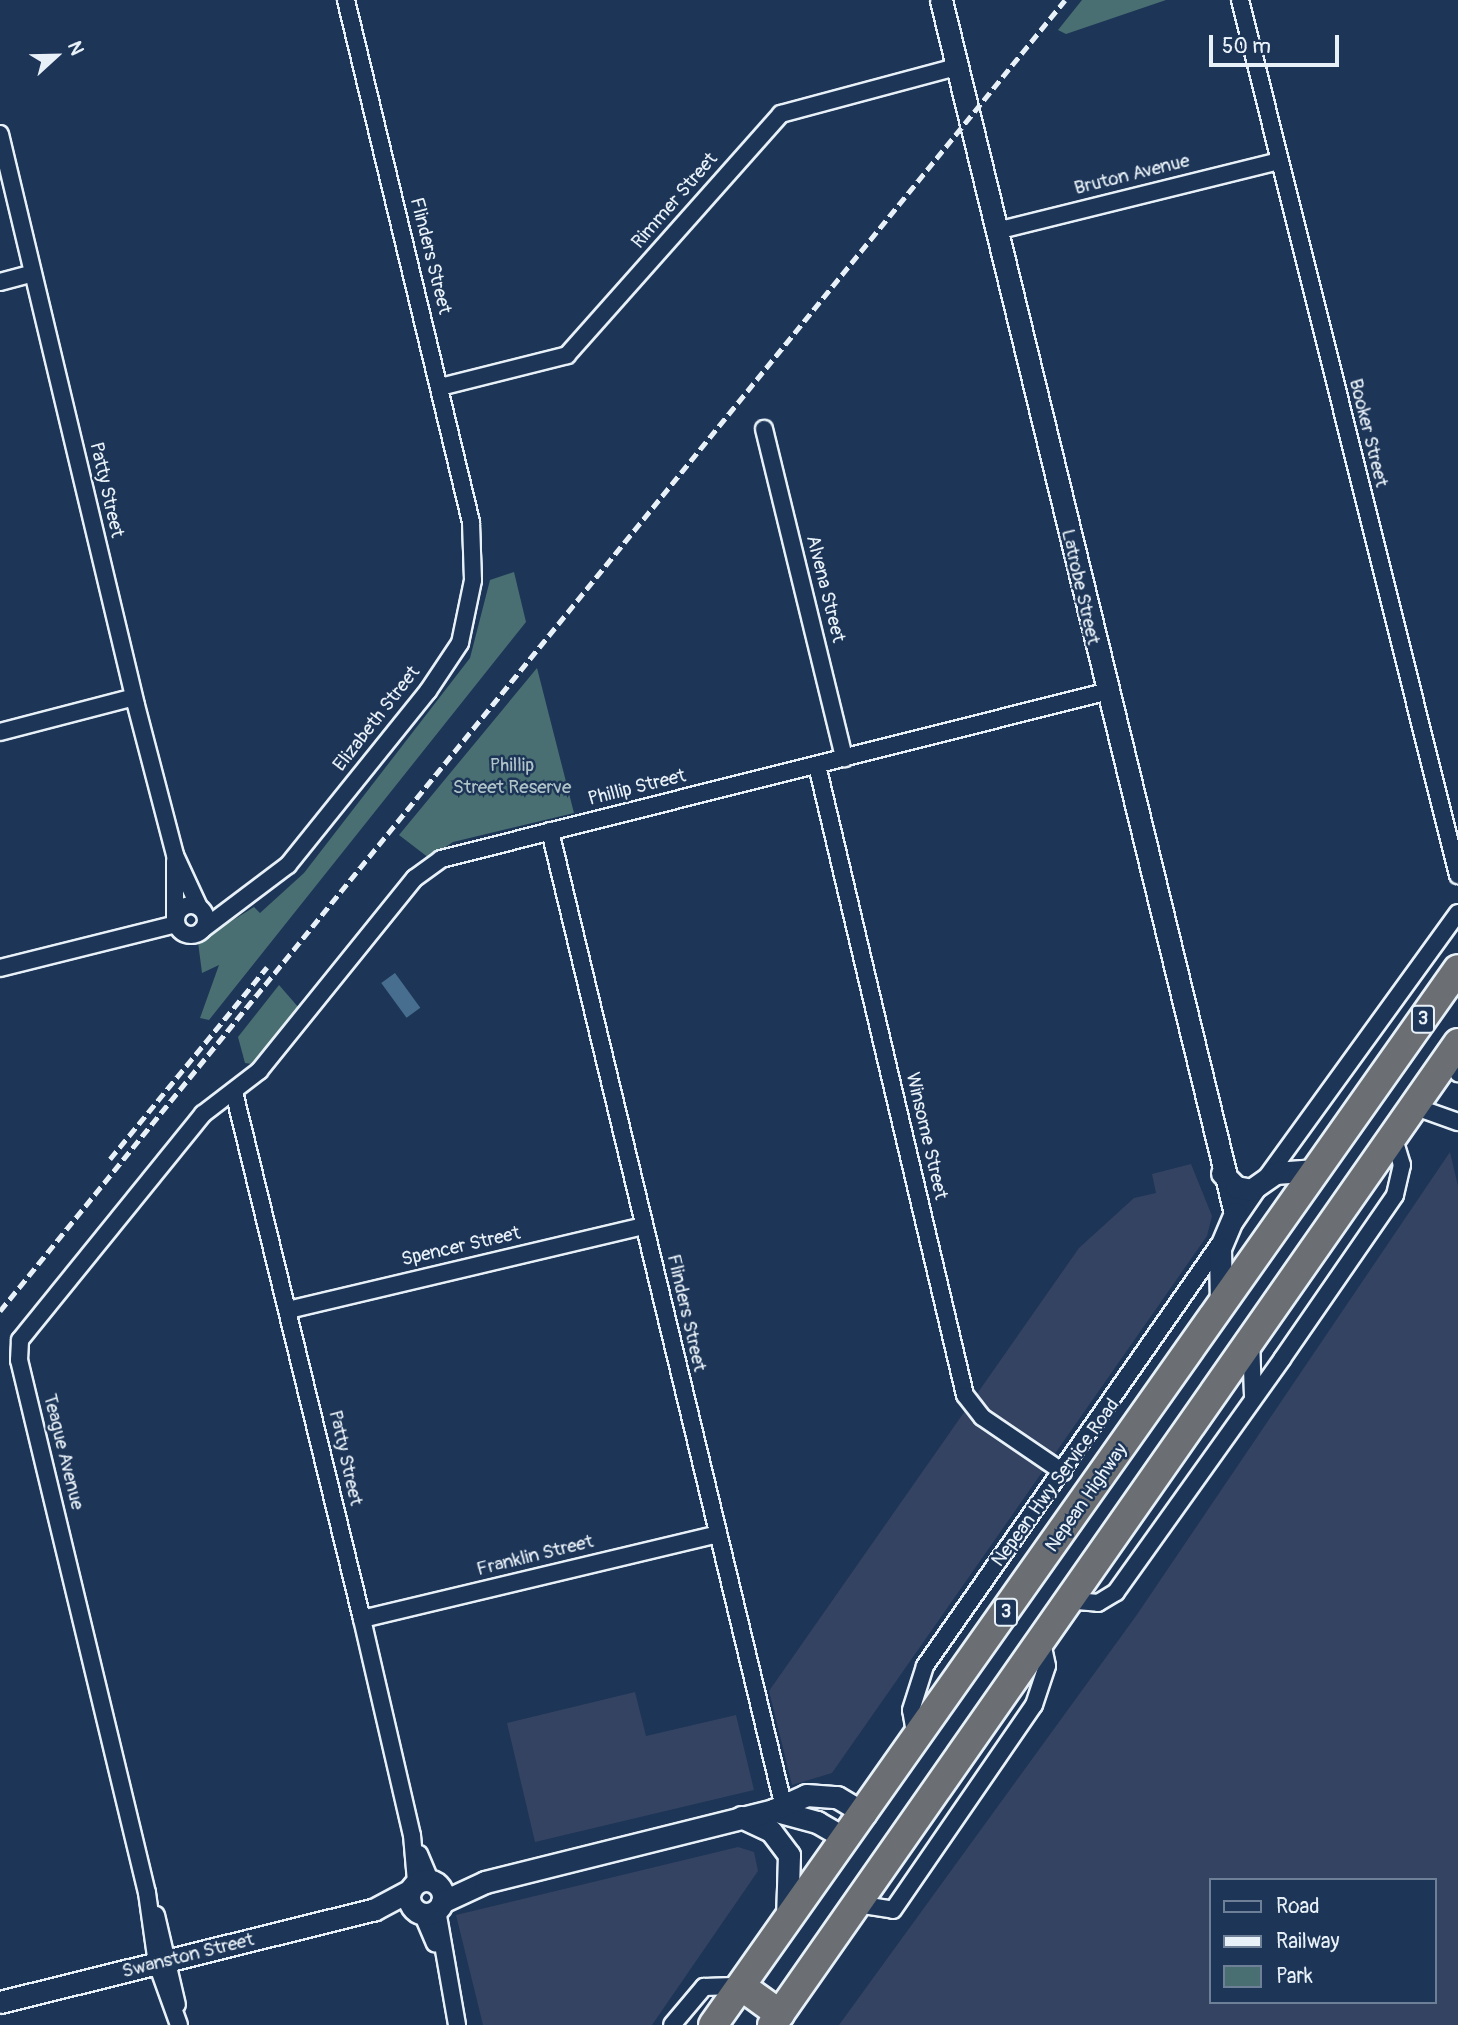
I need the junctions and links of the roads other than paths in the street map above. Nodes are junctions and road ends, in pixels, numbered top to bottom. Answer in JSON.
{"nodes":[{"id":1,"x":346,"y":0,"type":"edge"},
{"id":2,"x":941,"y":0,"type":"edge"},
{"id":3,"x":1240,"y":0,"type":"edge"},
{"id":4,"x":957,"y":67,"type":"junction"},
{"id":5,"x":0,"y":134,"type":"edge"},
{"id":6,"x":1279,"y":160,"type":"junction"},
{"id":7,"x":996,"y":231,"type":"junction"},
{"id":8,"x":33,"y":274,"type":"junction"},
{"id":9,"x":0,"y":282,"type":"edge"},
{"id":10,"x":440,"y":387,"type":"junction"},
{"id":11,"x":764,"y":429,"type":"dead end"},
{"id":12,"x":471,"y":522,"type":"joint"},
{"id":13,"x":1105,"y":692,"type":"junction"},
{"id":14,"x":134,"y":697,"type":"junction"},
{"id":15,"x":0,"y":733,"type":"edge"},
{"id":16,"x":845,"y":758,"type":"junction"},
{"id":17,"x":817,"y":765,"type":"junction"},
{"id":18,"x":550,"y":831,"type":"junction"},
{"id":19,"x":175,"y":855,"type":"junction"},
{"id":20,"x":1458,"y":875,"type":"edge"},
{"id":21,"x":236,"y":902,"type":"junction"},
{"id":22,"x":200,"y":908,"type":"junction"},
{"id":23,"x":1458,"y":913,"type":"edge"},
{"id":24,"x":176,"y":922,"type":"junction"},
{"id":25,"x":203,"y":929,"type":"junction"},
{"id":26,"x":0,"y":968,"type":"edge"},
{"id":27,"x":1458,"y":969,"type":"edge"},
{"id":28,"x":1455,"y":1056,"type":"edge"},
{"id":29,"x":233,"y":1092,"type":"junction"},
{"id":30,"x":1413,"y":1106,"type":"junction"},
{"id":31,"x":1458,"y":1122,"type":"edge"},
{"id":32,"x":1393,"y":1135,"type":"junction"},
{"id":33,"x":1316,"y":1170,"type":"junction"},
{"id":34,"x":1222,"y":1173,"type":"junction"},
{"id":35,"x":1263,"y":1181,"type":"junction"},
{"id":36,"x":644,"y":1226,"type":"junction"},
{"id":37,"x":1230,"y":1229,"type":"junction"},
{"id":38,"x":1221,"y":1306,"type":"junction"},
{"id":39,"x":288,"y":1310,"type":"junction"},
{"id":40,"x":1250,"y":1337,"type":"junction"},
{"id":41,"x":1253,"y":1398,"type":"junction"},
{"id":42,"x":1063,"y":1472,"type":"junction"},
{"id":43,"x":1069,"y":1522,"type":"junction"},
{"id":44,"x":718,"y":1535,"type":"junction"},
{"id":45,"x":1103,"y":1547,"type":"junction"},
{"id":46,"x":1065,"y":1600,"type":"junction"},
{"id":47,"x":362,"y":1619,"type":"junction"},
{"id":48,"x":1041,"y":1634,"type":"junction"},
{"id":49,"x":916,"y":1738,"type":"junction"},
{"id":50,"x":778,"y":1807,"type":"junction"},
{"id":51,"x":865,"y":1814,"type":"junction"},
{"id":52,"x":741,"y":1817,"type":"junction"},
{"id":53,"x":847,"y":1839,"type":"junction"},
{"id":54,"x":896,"y":1846,"type":"junction"},
{"id":55,"x":426,"y":1896,"type":"junction"},
{"id":56,"x":857,"y":1904,"type":"junction"},
{"id":57,"x":787,"y":1921,"type":"junction"},
{"id":58,"x":163,"y":1962,"type":"junction"},
{"id":59,"x":738,"y":1989,"type":"junction"},
{"id":60,"x":0,"y":2002,"type":"edge"},
{"id":61,"x":771,"y":2021,"type":"edge"},
{"id":62,"x":178,"y":2022,"type":"edge"},
{"id":63,"x":457,"y":2025,"type":"edge"},
{"id":64,"x":672,"y":2025,"type":"edge"},
{"id":65,"x":713,"y":2025,"type":"edge"}],
"edges":[{"from":1,"to":10,"type":"street","name":"Flinders Street"},
{"from":2,"to":4,"type":"street","name":"Latrobe Street"},
{"from":3,"to":6,"type":"street","name":"Booker Street"},
{"from":4,"to":7,"type":"street","name":"Latrobe Street"},
{"from":4,"to":10,"type":"street","name":"Rimmer Street"},
{"from":5,"to":8,"type":"street","name":"Patty Street"},
{"from":6,"to":7,"type":"street","name":"Bruton Avenue"},
{"from":6,"to":20,"type":"street","name":"Booker Street"},
{"from":7,"to":13,"type":"street","name":"Latrobe Street"},
{"from":8,"to":9,"type":"street"},
{"from":8,"to":14,"type":"street","name":"Patty Street"},
{"from":10,"to":12,"type":"street","name":"Flinders Street"},
{"from":11,"to":16,"type":"street","name":"Alvena Street"},
{"from":12,"to":21,"type":"street","name":"Elizabeth Street"},
{"from":13,"to":16,"type":"street","name":"Phillip Street"},
{"from":13,"to":34,"type":"street","name":"Latrobe Street"},
{"from":14,"to":15,"type":"street"},
{"from":14,"to":19,"type":"street","name":"Patty Street"},
{"from":16,"to":17,"type":"street","name":"Phillip Street"},
{"from":17,"to":18,"type":"street","name":"Phillip Street"},
{"from":17,"to":42,"type":"street","name":"Winsome Street"},
{"from":18,"to":29,"type":"street","name":"Phillip Street"},
{"from":18,"to":36,"type":"street","name":"Flinders Street"},
{"from":19,"to":22,"type":"street","name":"Patty Street"},
{"from":19,"to":24,"type":"street","name":"Patty Street"},
{"from":21,"to":22,"type":"street","name":"Elizabeth Street"},
{"from":21,"to":25,"type":"street","name":"Elizabeth Street"},
{"from":22,"to":24,"type":"street","name":"Elizabeth Street"},
{"from":22,"to":25,"type":"street","name":"Patty Street"},
{"from":23,"to":35,"type":"street","name":"Nepean Hwy Service Road"},
{"from":24,"to":25,"type":"street"},
{"from":24,"to":26,"type":"street"},
{"from":27,"to":33,"type":"highway","name":"Nepean Highway","number":"3"},
{"from":28,"to":30,"type":"highway","number":"3"},
{"from":29,"to":39,"type":"street","name":"Patty Street"},
{"from":29,"to":58,"type":"street","name":"Teague Avenue"},
{"from":30,"to":31,"type":"street"},
{"from":30,"to":32,"type":"highway","number":"3"},
{"from":32,"to":40,"type":"highway","number":"3"},
{"from":32,"to":41,"type":"street"},
{"from":33,"to":35,"type":"street"},
{"from":33,"to":38,"type":"highway","name":"Nepean Highway","number":"3"},
{"from":34,"to":35,"type":"street"},
{"from":34,"to":37,"type":"street","name":"Latrobe Street"},
{"from":35,"to":37,"type":"street","name":"Nepean Hwy Service Road"},
{"from":36,"to":39,"type":"street","name":"Spencer Street"},
{"from":36,"to":44,"type":"street","name":"Flinders Street"},
{"from":37,"to":38,"type":"street","name":"Latrobe Street"},
{"from":37,"to":42,"type":"street","name":"Nepean Hwy Service Road"},
{"from":38,"to":43,"type":"highway","name":"Nepean Highway","number":"3"},
{"from":39,"to":47,"type":"street","name":"Patty Street"},
{"from":40,"to":41,"type":"street"},
{"from":40,"to":45,"type":"highway","number":"3"},
{"from":41,"to":46,"type":"street"},
{"from":42,"to":49,"type":"street","name":"Nepean Hwy Service Road"},
{"from":43,"to":45,"type":"highway"},
{"from":43,"to":49,"type":"highway","name":"Nepean Highway","number":"3"},
{"from":44,"to":47,"type":"street","name":"Franklin Street"},
{"from":44,"to":50,"type":"street","name":"Flinders Street"},
{"from":45,"to":46,"type":"highway","number":"3"},
{"from":46,"to":48,"type":"highway","number":"3"},
{"from":47,"to":55,"type":"street","name":"Patty Street"},
{"from":48,"to":54,"type":"highway","number":"3"},
{"from":48,"to":56,"type":"street"},
{"from":49,"to":51,"type":"highway","name":"Nepean Highway","number":"3"},
{"from":50,"to":51,"type":"street","name":"Swanston Street"},
{"from":50,"to":52,"type":"street","name":"Swanston Street"},
{"from":50,"to":53,"type":"street","name":"Swanston Street"},
{"from":51,"to":53,"type":"highway","name":"Nepean Highway","number":"3"},
{"from":51,"to":54,"type":"highway"},
{"from":52,"to":55,"type":"street","name":"Swanston Street"},
{"from":52,"to":57,"type":"street"},
{"from":53,"to":54,"type":"highway"},
{"from":53,"to":57,"type":"highway","name":"Nepean Highway","number":"3"},
{"from":54,"to":56,"type":"highway","number":"3"},
{"from":55,"to":58,"type":"street","name":"Swanston Street"},
{"from":55,"to":63,"type":"street","name":"Patty Street"},
{"from":56,"to":61,"type":"highway","number":"3"},
{"from":57,"to":59,"type":"highway","name":"Nepean Highway","number":"3"},
{"from":58,"to":60,"type":"street","name":"Swanston Street"},
{"from":58,"to":62,"type":"street","name":"Teague Avenue"},
{"from":59,"to":61,"type":"highway"},
{"from":59,"to":64,"type":"street"},
{"from":59,"to":65,"type":"highway","name":"Nepean Highway","number":"3"}]}
